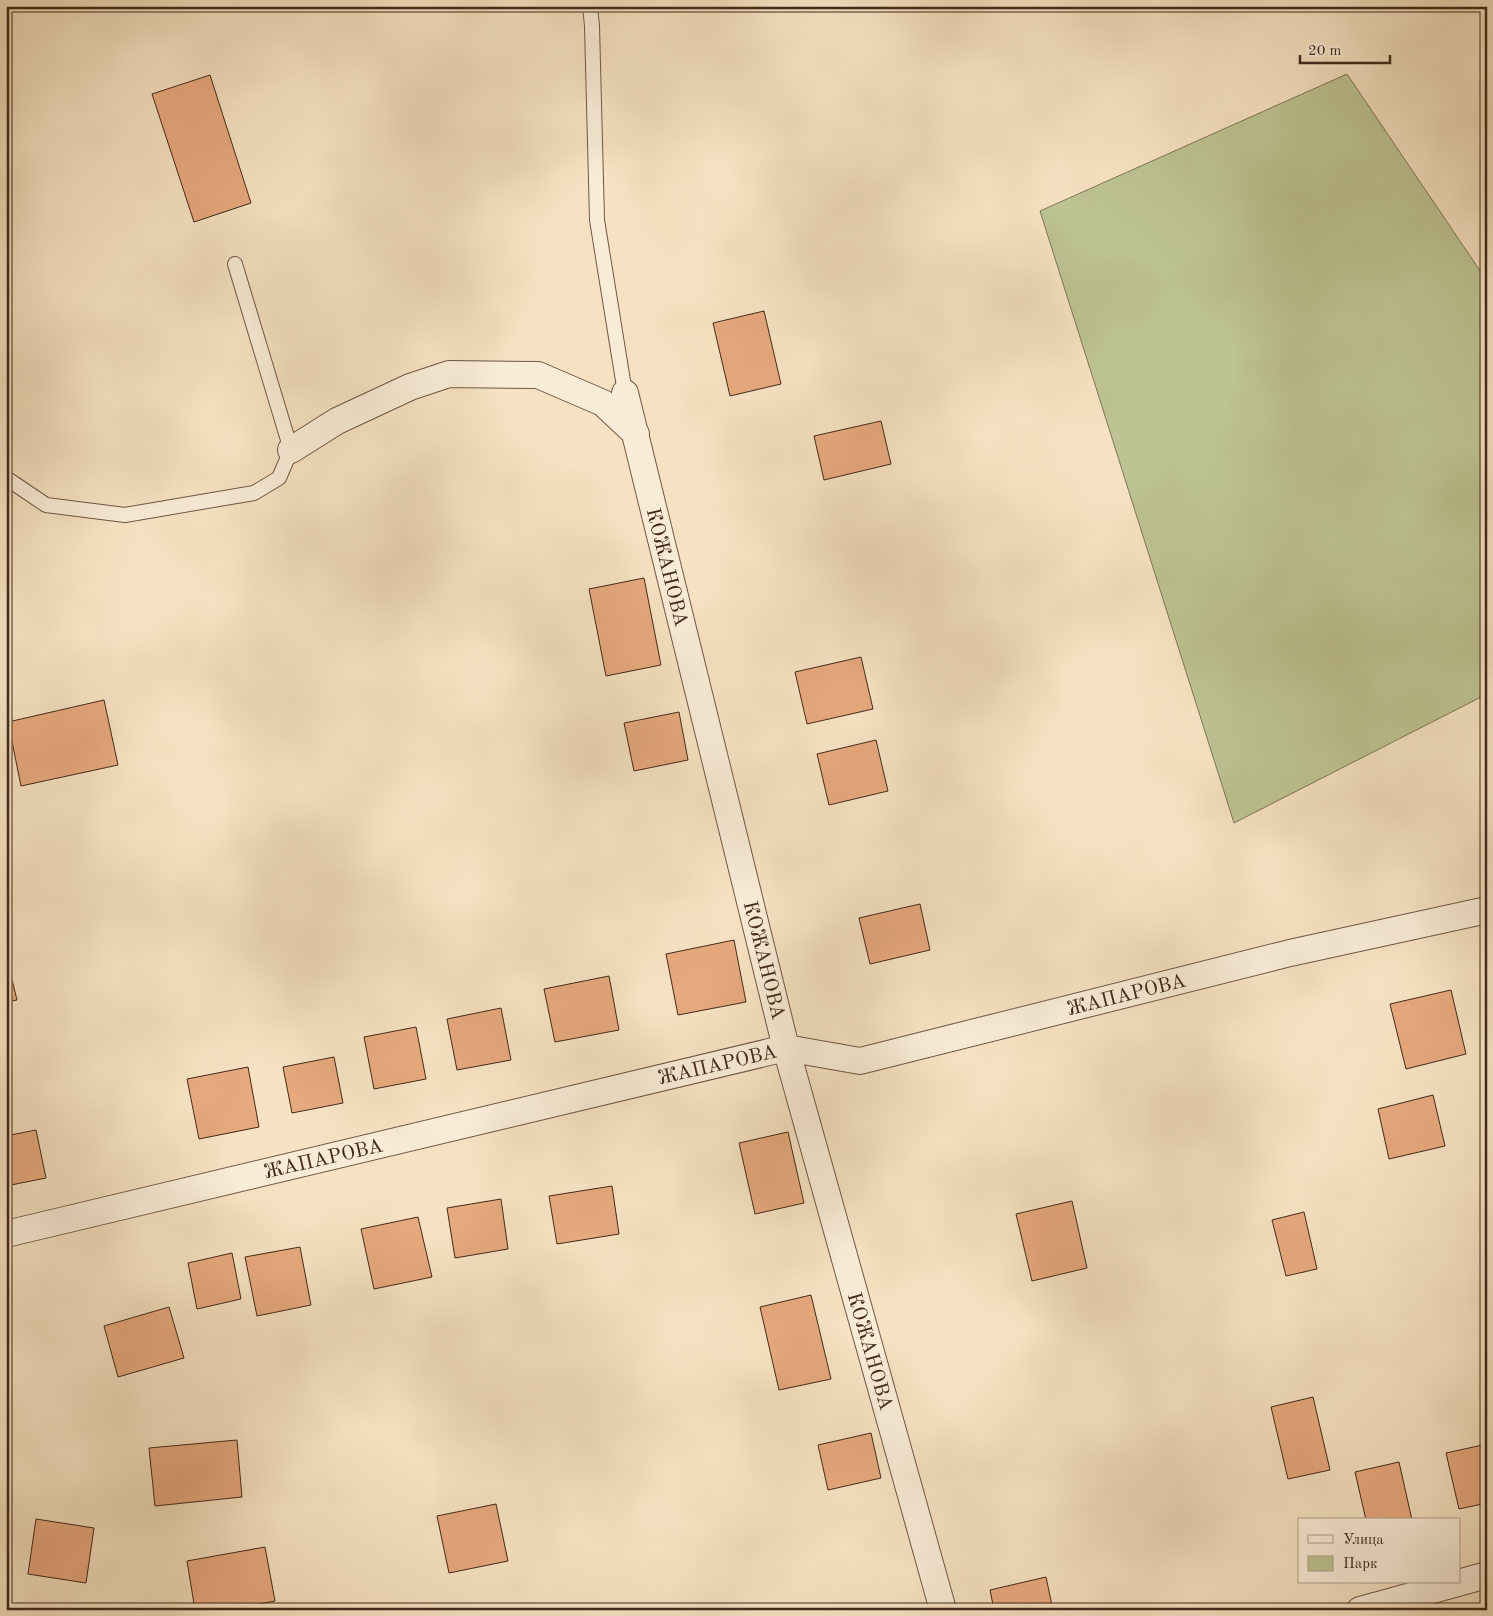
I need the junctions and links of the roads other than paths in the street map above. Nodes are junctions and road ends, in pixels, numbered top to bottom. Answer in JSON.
{"nodes":[{"id":1,"x":590,"y":6,"type":"edge"},
{"id":2,"x":235,"y":264,"type":"dead end"},
{"id":3,"x":626,"y":393,"type":"joint"},
{"id":4,"x":636,"y":434,"type":"junction"},
{"id":5,"x":291,"y":450,"type":"junction"},
{"id":6,"x":6,"y":478,"type":"edge"},
{"id":7,"x":1487,"y":910,"type":"edge"},
{"id":8,"x":786,"y":1048,"type":"junction"},
{"id":9,"x":6,"y":1234,"type":"edge"},
{"id":10,"x":1487,"y":1575,"type":"edge"},
{"id":11,"x":1460,"y":1582,"type":"edge"},
{"id":12,"x":1454,"y":1584,"type":"edge"},
{"id":13,"x":943,"y":1610,"type":"edge"},
{"id":14,"x":1360,"y":1610,"type":"edge"}],
"edges":[{"from":1,"to":3,"type":"lane"},
{"from":2,"to":5,"type":"lane"},
{"from":3,"to":4,"type":"street","name":"КОЖАНОВА"},
{"from":4,"to":5,"type":"street"},
{"from":4,"to":8,"type":"street","name":"КОЖАНОВА"},
{"from":5,"to":6,"type":"lane"},
{"from":7,"to":8,"type":"street","name":"ЖАПАРОВА"},
{"from":8,"to":9,"type":"street","name":"ЖАПАРОВА"},
{"from":8,"to":13,"type":"street","name":"КОЖАНОВА"},
{"from":10,"to":11,"type":"street"},
{"from":12,"to":14,"type":"street"}]}
